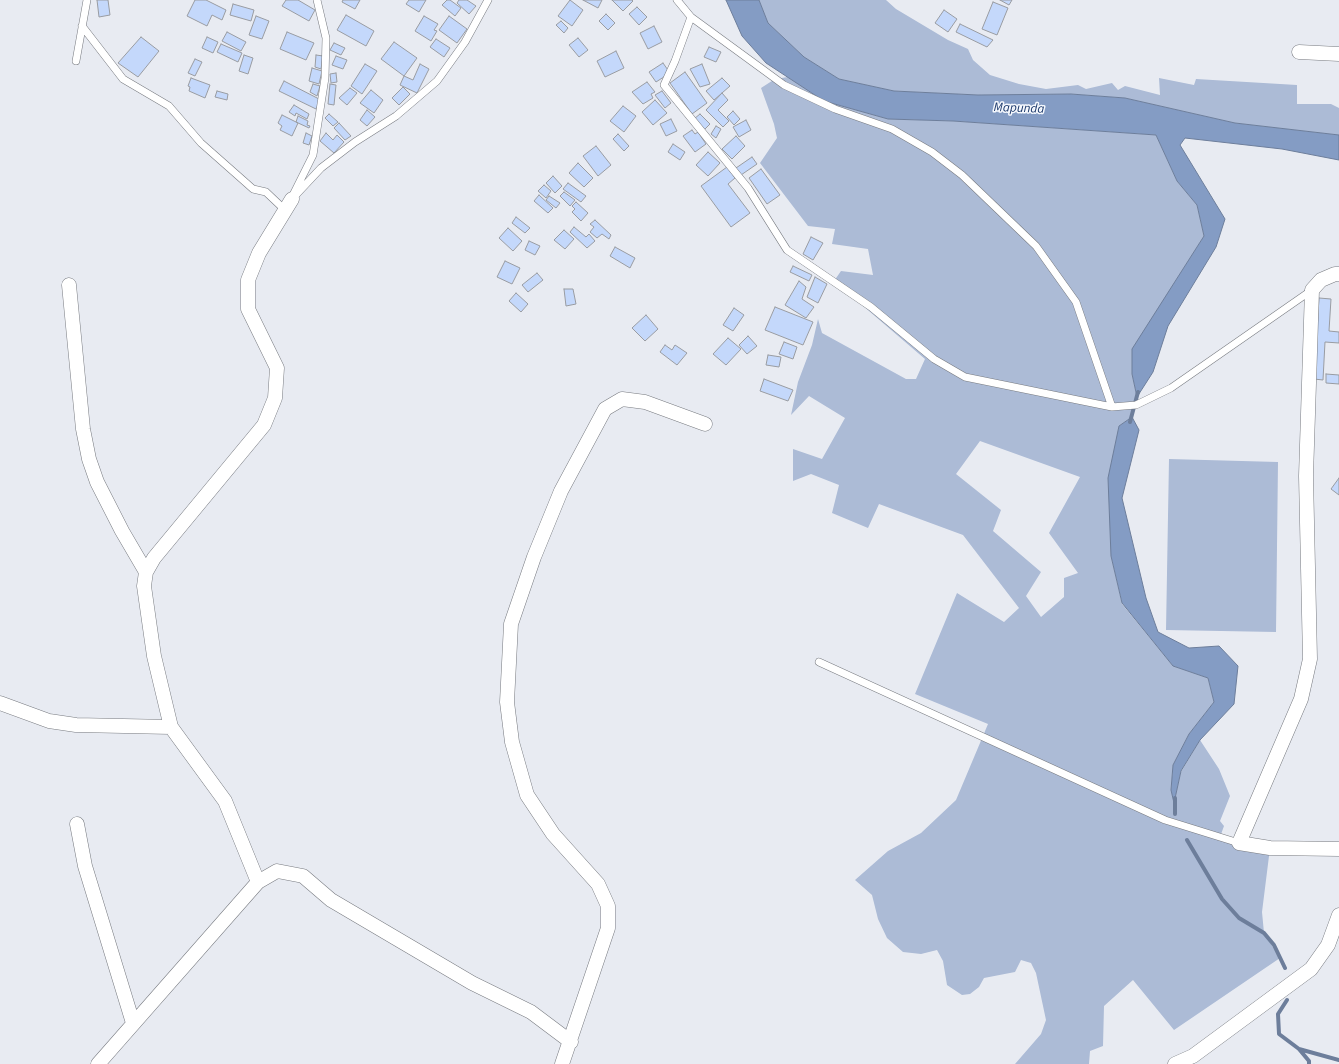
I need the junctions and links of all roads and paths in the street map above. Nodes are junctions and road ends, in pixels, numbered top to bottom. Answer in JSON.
{"nodes":[{"id":1,"x":87,"y":0,"type":"edge"},
{"id":2,"x":317,"y":0,"type":"edge"},
{"id":3,"x":488,"y":0,"type":"edge"},
{"id":4,"x":677,"y":0,"type":"edge"},
{"id":5,"x":691,"y":17,"type":"junction"},
{"id":6,"x":82,"y":26,"type":"junction"},
{"id":7,"x":1299,"y":52,"type":"dead end"},
{"id":8,"x":1339,"y":54,"type":"edge"},
{"id":9,"x":76,"y":61,"type":"dead end"},
{"id":10,"x":288,"y":204,"type":"junction"},
{"id":11,"x":1339,"y":274,"type":"edge"},
{"id":12,"x":69,"y":285,"type":"dead end"},
{"id":13,"x":1312,"y":290,"type":"junction"},
{"id":14,"x":1112,"y":407,"type":"junction"},
{"id":15,"x":705,"y":424,"type":"dead end"},
{"id":16,"x":146,"y":572,"type":"junction"},
{"id":17,"x":819,"y":662,"type":"dead end"},
{"id":18,"x":0,"y":703,"type":"edge"},
{"id":19,"x":171,"y":727,"type":"junction"},
{"id":20,"x":77,"y":824,"type":"dead end"},
{"id":21,"x":1240,"y":844,"type":"junction"},
{"id":22,"x":1339,"y":849,"type":"edge"},
{"id":23,"x":258,"y":882,"type":"junction"},
{"id":24,"x":1339,"y":916,"type":"edge"},
{"id":25,"x":133,"y":1023,"type":"junction"},
{"id":26,"x":571,"y":1042,"type":"junction"},
{"id":27,"x":98,"y":1064,"type":"edge"},
{"id":28,"x":562,"y":1064,"type":"edge"},
{"id":29,"x":1175,"y":1064,"type":"edge"}],
"edges":[{"from":1,"to":6,"type":"lane"},
{"from":2,"to":10,"type":"lane"},
{"from":3,"to":10,"type":"lane"},
{"from":4,"to":5,"type":"lane"},
{"from":5,"to":14,"type":"lane"},
{"from":5,"to":14,"type":"lane"},
{"from":6,"to":9,"type":"lane"},
{"from":6,"to":10,"type":"lane"},
{"from":7,"to":8,"type":"street"},
{"from":10,"to":16,"type":"street"},
{"from":11,"to":13,"type":"street"},
{"from":12,"to":16,"type":"street"},
{"from":13,"to":14,"type":"lane"},
{"from":13,"to":21,"type":"street"},
{"from":15,"to":26,"type":"street"},
{"from":16,"to":19,"type":"street"},
{"from":17,"to":21,"type":"lane"},
{"from":18,"to":19,"type":"street"},
{"from":19,"to":23,"type":"street"},
{"from":20,"to":25,"type":"street"},
{"from":21,"to":22,"type":"street"},
{"from":23,"to":25,"type":"street"},
{"from":23,"to":26,"type":"street"},
{"from":24,"to":29,"type":"street"},
{"from":25,"to":27,"type":"street"},
{"from":26,"to":28,"type":"street"}]}
